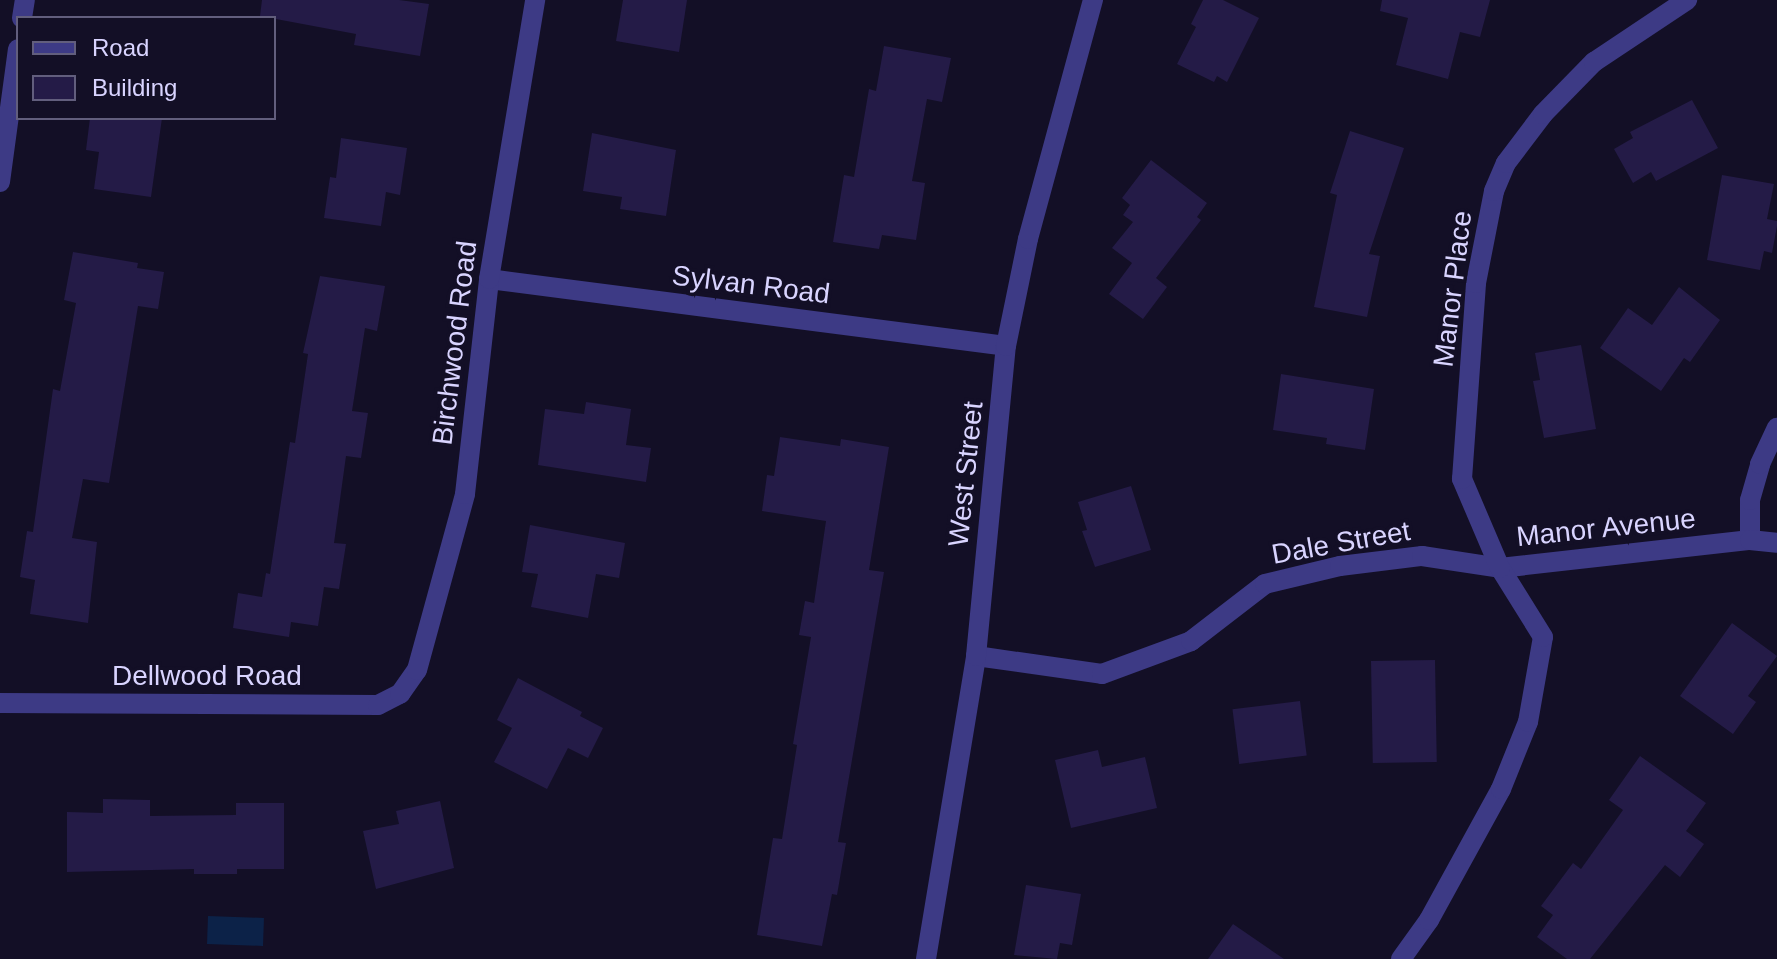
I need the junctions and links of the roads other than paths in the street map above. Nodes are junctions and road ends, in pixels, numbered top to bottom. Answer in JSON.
{"nodes":[{"id":1,"x":535,"y":0,"type":"edge"},
{"id":2,"x":1093,"y":0,"type":"edge"},
{"id":3,"x":1687,"y":0,"type":"edge"},
{"id":4,"x":16,"y":64,"type":"edge"},
{"id":5,"x":0,"y":182,"type":"edge"},
{"id":6,"x":489,"y":279,"type":"junction"},
{"id":7,"x":1006,"y":346,"type":"junction"},
{"id":8,"x":1777,"y":428,"type":"edge"},
{"id":9,"x":1750,"y":540,"type":"junction"},
{"id":10,"x":1777,"y":543,"type":"edge"},
{"id":11,"x":1500,"y":568,"type":"junction"},
{"id":12,"x":976,"y":656,"type":"junction"},
{"id":13,"x":407,"y":685,"type":"joint"},
{"id":14,"x":0,"y":703,"type":"edge"},
{"id":15,"x":926,"y":959,"type":"edge"},
{"id":16,"x":1401,"y":959,"type":"edge"}],
"edges":[{"from":1,"to":6,"type":"street","name":"Birchwood Road"},
{"from":2,"to":7,"type":"street","name":"West Street"},
{"from":3,"to":11,"type":"street","name":"Manor Place"},
{"from":4,"to":5,"type":"street"},
{"from":6,"to":7,"type":"street","name":"Sylvan Road"},
{"from":6,"to":13,"type":"street","name":"Birchwood Road"},
{"from":7,"to":12,"type":"street","name":"West Street"},
{"from":8,"to":9,"type":"street"},
{"from":9,"to":10,"type":"street"},
{"from":9,"to":11,"type":"street","name":"Manor Avenue"},
{"from":11,"to":12,"type":"street","name":"Dale Street"},
{"from":11,"to":16,"type":"street","name":"Manor Avenue"},
{"from":12,"to":15,"type":"street","name":"West Street"},
{"from":13,"to":14,"type":"street","name":"Dellwood Road"}]}
